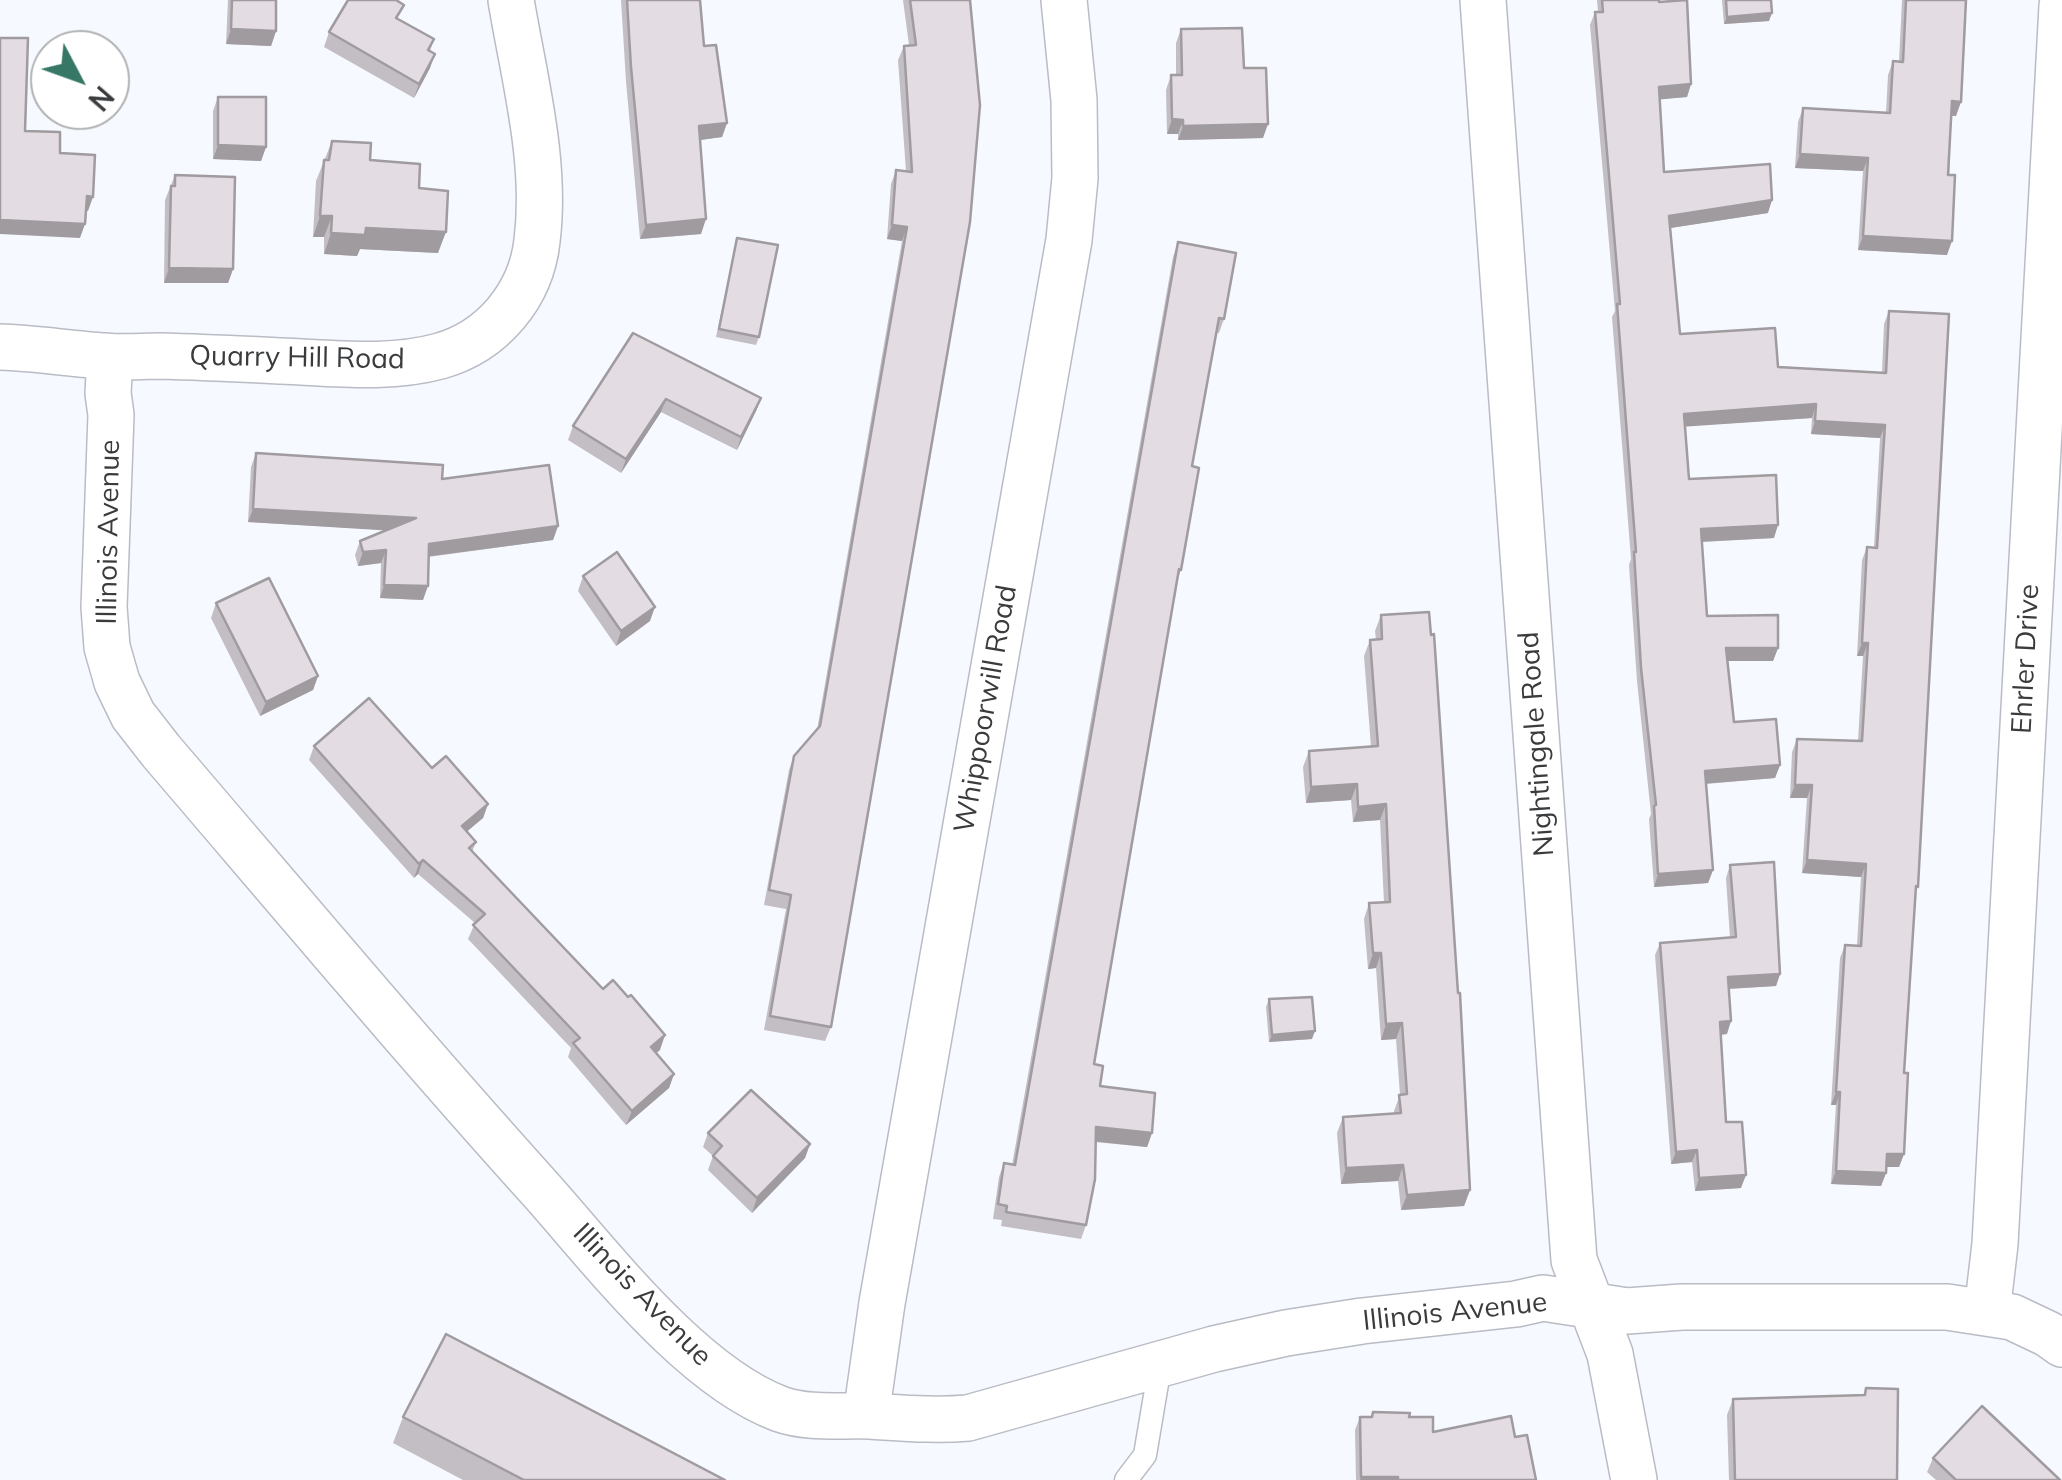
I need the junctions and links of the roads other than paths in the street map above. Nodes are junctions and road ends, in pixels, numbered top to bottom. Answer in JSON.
{"nodes":[{"id":1,"x":510,"y":0,"type":"edge"},
{"id":2,"x":1064,"y":0,"type":"edge"},
{"id":3,"x":1483,"y":0,"type":"edge"},
{"id":4,"x":2062,"y":6,"type":"edge"},
{"id":5,"x":0,"y":347,"type":"edge"},
{"id":6,"x":110,"y":357,"type":"junction"},
{"id":7,"x":1591,"y":1304,"type":"junction"},
{"id":8,"x":1987,"y":1312,"type":"junction"},
{"id":9,"x":2062,"y":1344,"type":"edge"},
{"id":10,"x":1160,"y":1366,"type":"junction"},
{"id":11,"x":866,"y":1416,"type":"junction"},
{"id":12,"x":1126,"y":1480,"type":"edge"},
{"id":13,"x":1634,"y":1480,"type":"edge"}],
"edges":[{"from":1,"to":6,"type":"street","name":"Quarry Hill Road"},
{"from":2,"to":11,"type":"street","name":"Whippoorwill Road"},
{"from":3,"to":7,"type":"street","name":"Nightingale Road"},
{"from":4,"to":8,"type":"street","name":"Ehrler Drive"},
{"from":5,"to":6,"type":"street"},
{"from":6,"to":11,"type":"street","name":"Illinois Avenue"},
{"from":7,"to":8,"type":"street","name":"Illinois Avenue"},
{"from":7,"to":10,"type":"street","name":"Illinois Avenue"},
{"from":7,"to":13,"type":"street","name":"Nightingale Road"},
{"from":8,"to":9,"type":"street","name":"Illinois Avenue"},
{"from":10,"to":11,"type":"street","name":"Illinois Avenue"},
{"from":10,"to":12,"type":"lane"}]}
